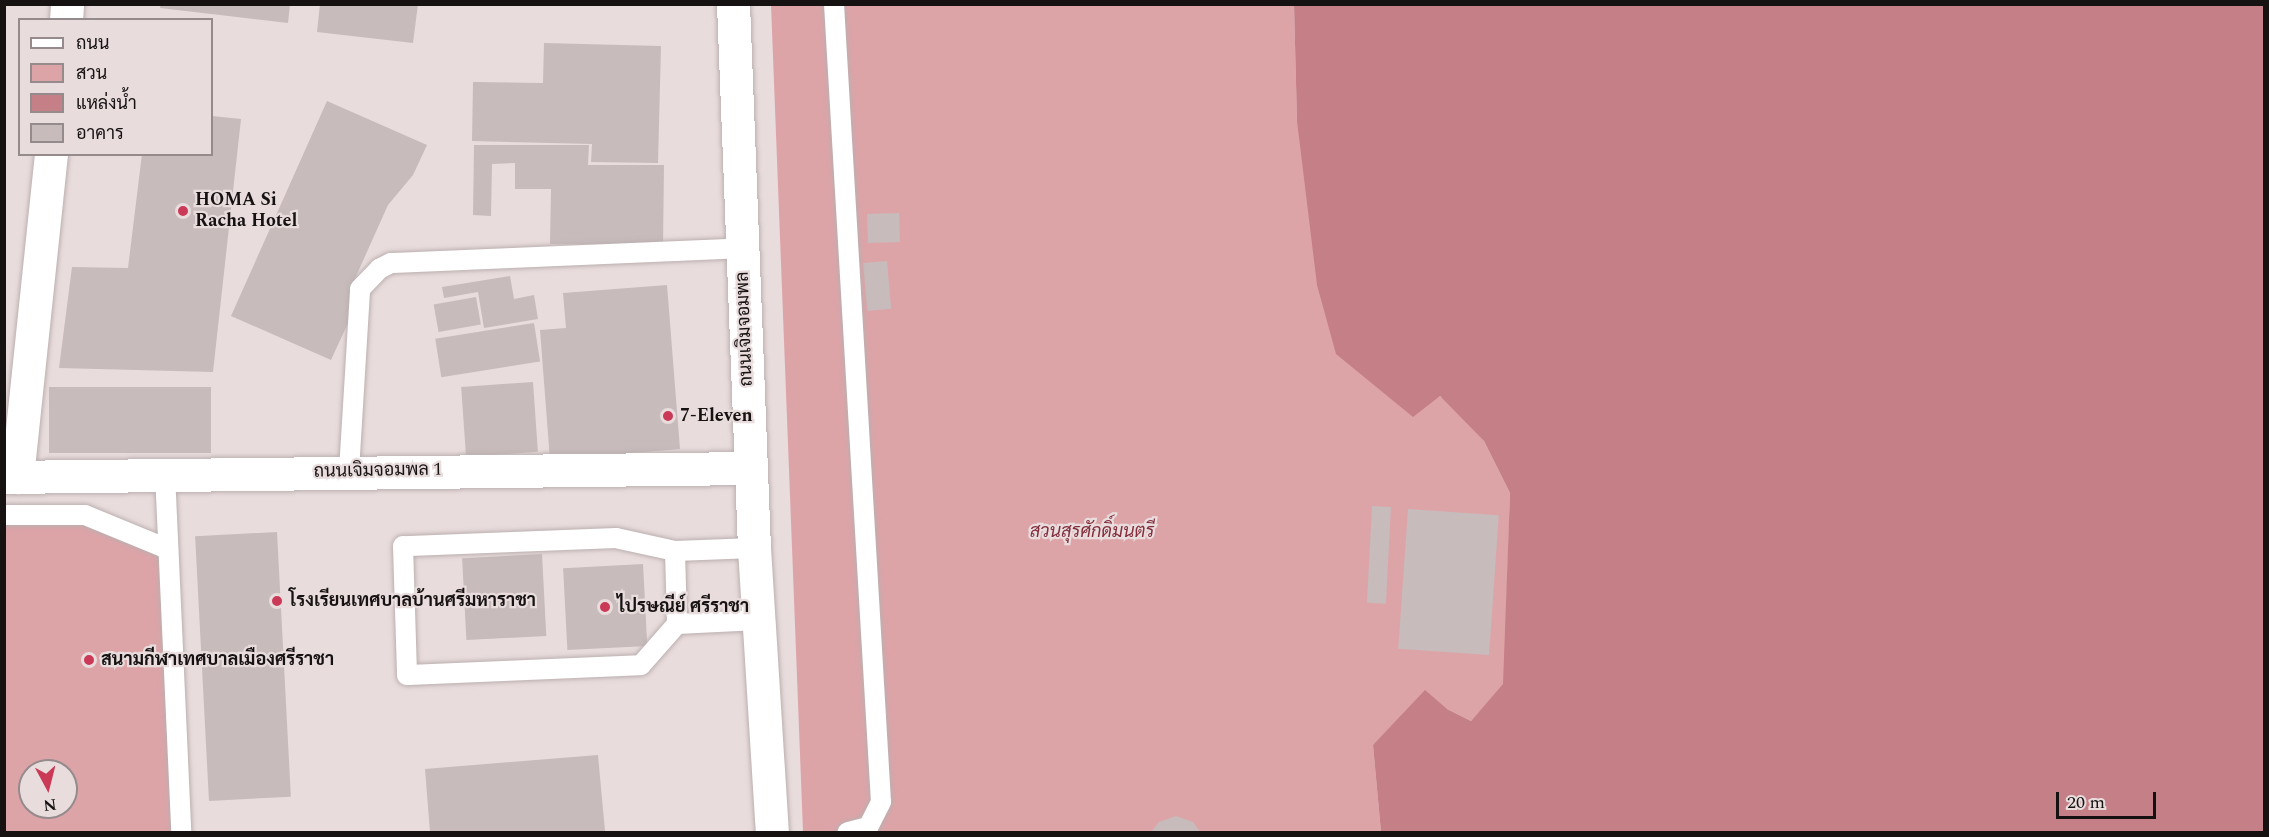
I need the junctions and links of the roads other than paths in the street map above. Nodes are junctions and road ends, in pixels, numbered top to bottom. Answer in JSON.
{"nodes":[{"id":1,"x":733,"y":4,"type":"edge"},
{"id":2,"x":834,"y":4,"type":"edge"},
{"id":3,"x":51,"y":156,"type":"edge"},
{"id":4,"x":742,"y":248,"type":"junction"},
{"id":5,"x":751,"y":468,"type":"junction"},
{"id":6,"x":349,"y":471,"type":"junction"},
{"id":7,"x":165,"y":473,"type":"junction"},
{"id":8,"x":11,"y":477,"type":"edge"},
{"id":9,"x":4,"y":515,"type":"edge"},
{"id":10,"x":754,"y":548,"type":"junction"},
{"id":11,"x":168,"y":549,"type":"junction"},
{"id":12,"x":675,"y":551,"type":"junction"},
{"id":13,"x":759,"y":620,"type":"junction"},
{"id":14,"x":677,"y":624,"type":"junction"},
{"id":15,"x":181,"y":832,"type":"edge"},
{"id":16,"x":772,"y":832,"type":"edge"},
{"id":17,"x":848,"y":832,"type":"edge"}],
"edges":[{"from":1,"to":4,"type":"street","name":"ถนนเจิมจอมพล"},
{"from":2,"to":17,"type":"lane"},
{"from":3,"to":8,"type":"street"},
{"from":4,"to":5,"type":"street","name":"ถนนเจิมจอมพล"},
{"from":4,"to":6,"type":"lane"},
{"from":5,"to":6,"type":"street","name":"ถนนเจิมจอมพล 1"},
{"from":5,"to":10,"type":"street","name":"ถนนเจิมจอมพล"},
{"from":6,"to":7,"type":"street","name":"ถนนเจิมจอมพล 1"},
{"from":7,"to":8,"type":"street","name":"ถนนเจิมจอมพล 1"},
{"from":7,"to":11,"type":"lane"},
{"from":9,"to":11,"type":"lane"},
{"from":10,"to":12,"type":"lane"},
{"from":10,"to":13,"type":"street","name":"ถนนเจิมจอมพล"},
{"from":11,"to":15,"type":"lane"},
{"from":12,"to":14,"type":"lane"},
{"from":12,"to":14,"type":"lane"},
{"from":13,"to":14,"type":"lane"},
{"from":13,"to":16,"type":"street","name":"ถนนเจิมจอมพล"}]}
